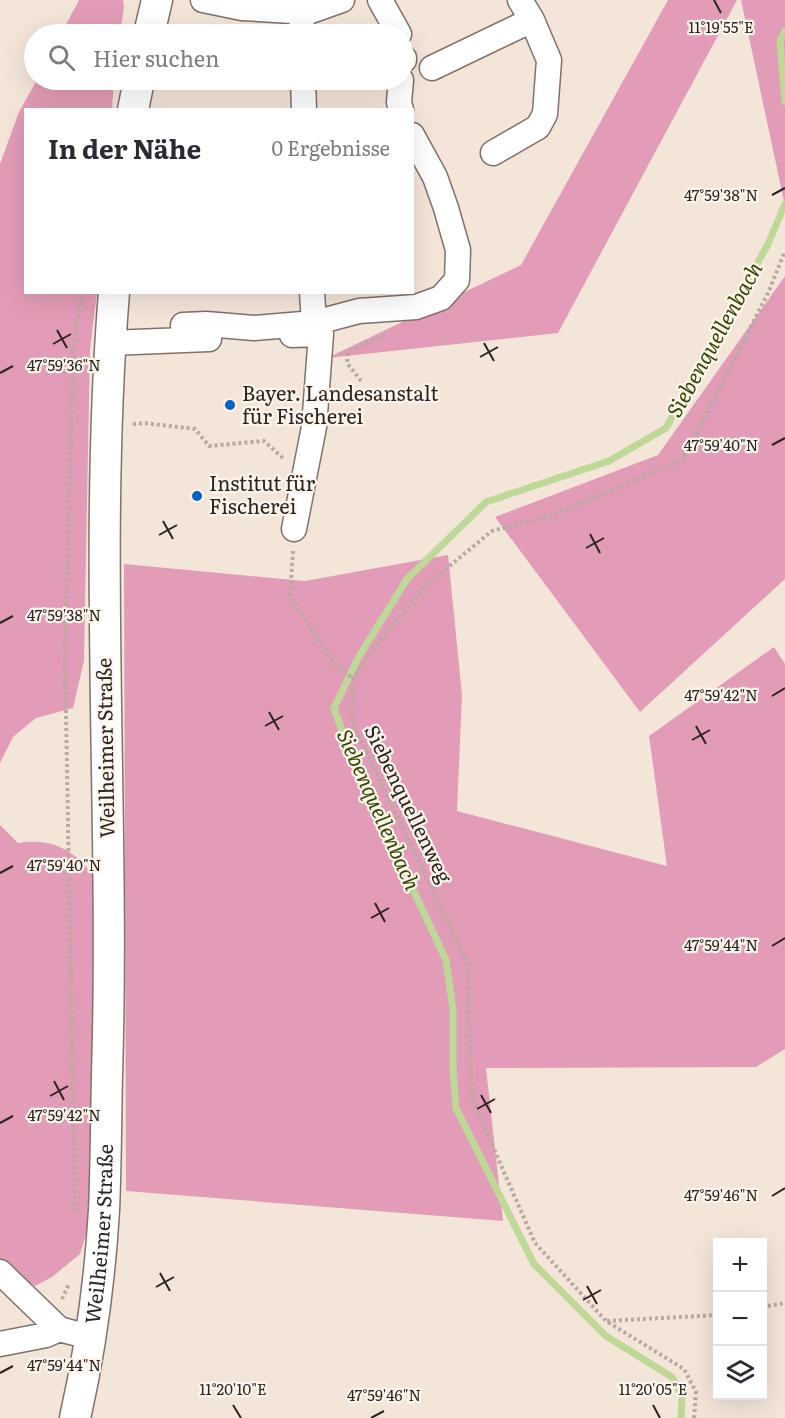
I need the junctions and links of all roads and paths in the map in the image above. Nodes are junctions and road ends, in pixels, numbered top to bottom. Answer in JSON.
{"nodes":[{"id":1,"x":157,"y":0,"type":"edge"},
{"id":2,"x":203,"y":0,"type":"edge"},
{"id":3,"x":342,"y":0,"type":"edge"},
{"id":4,"x":380,"y":0,"type":"edge"},
{"id":5,"x":526,"y":10,"type":"edge"},
{"id":6,"x":302,"y":23,"type":"edge"},
{"id":7,"x":151,"y":24,"type":"edge"},
{"id":8,"x":393,"y":24,"type":"edge"},
{"id":9,"x":432,"y":68,"type":"dead end"},
{"id":10,"x":137,"y":90,"type":"edge"},
{"id":11,"x":303,"y":90,"type":"edge"},
{"id":12,"x":400,"y":90,"type":"edge"},
{"id":13,"x":133,"y":108,"type":"edge"},
{"id":14,"x":304,"y":108,"type":"edge"},
{"id":15,"x":400,"y":108,"type":"edge"},
{"id":16,"x":414,"y":139,"type":"edge"},
{"id":17,"x":493,"y":153,"type":"dead end"},
{"id":18,"x":785,"y":251,"type":"edge"},
{"id":19,"x":82,"y":294,"type":"edge"},
{"id":20,"x":114,"y":294,"type":"edge"},
{"id":21,"x":312,"y":294,"type":"edge"},
{"id":22,"x":314,"y":323,"type":"junction"},
{"id":23,"x":183,"y":325,"type":"dead end"},
{"id":24,"x":389,"y":333,"type":"dead end"},
{"id":25,"x":110,"y":343,"type":"junction"},
{"id":26,"x":361,"y":381,"type":"dead end"},
{"id":27,"x":144,"y":423,"type":"dead end"},
{"id":28,"x":264,"y":441,"type":"dead end"},
{"id":29,"x":294,"y":529,"type":"joint"},
{"id":30,"x":353,"y":678,"type":"junction"},
{"id":31,"x":75,"y":1215,"type":"dead end"},
{"id":32,"x":0,"y":1272,"type":"edge"},
{"id":33,"x":73,"y":1278,"type":"dead end"},
{"id":34,"x":785,"y":1303,"type":"edge"},
{"id":35,"x":767,"y":1306,"type":"edge"},
{"id":36,"x":713,"y":1315,"type":"edge"},
{"id":37,"x":606,"y":1321,"type":"junction"},
{"id":38,"x":59,"y":1329,"type":"junction"},
{"id":39,"x":89,"y":1337,"type":"junction"},
{"id":40,"x":0,"y":1344,"type":"edge"},
{"id":41,"x":75,"y":1418,"type":"edge"},
{"id":42,"x":694,"y":1418,"type":"edge"}],
"edges":[{"from":1,"to":7,"type":"main road"},
{"from":2,"to":6,"type":"street"},
{"from":3,"to":6,"type":"street"},
{"from":4,"to":8,"type":"street"},
{"from":5,"to":9,"type":"street"},
{"from":5,"to":17,"type":"street"},
{"from":10,"to":13,"type":"main road"},
{"from":11,"to":14,"type":"street"},
{"from":12,"to":15,"type":"street"},
{"from":16,"to":22,"type":"street"},
{"from":18,"to":30,"type":"path"},
{"from":19,"to":31,"type":"path"},
{"from":20,"to":25,"type":"main road","name":"Weilheimer Straße"},
{"from":21,"to":22,"type":"street"},
{"from":22,"to":23,"type":"street"},
{"from":24,"to":26,"type":"path"},
{"from":25,"to":29,"type":"street"},
{"from":25,"to":39,"type":"main road","name":"Weilheimer Straße"},
{"from":27,"to":28,"type":"path"},
{"from":29,"to":30,"type":"path"},
{"from":30,"to":37,"type":"path","name":"Siebenquellenweg"},
{"from":32,"to":38,"type":"street"},
{"from":33,"to":38,"type":"path"},
{"from":34,"to":35,"type":"path"},
{"from":36,"to":37,"type":"path"},
{"from":37,"to":42,"type":"path","name":"Siebenquellenweg"},
{"from":38,"to":39,"type":"street"},
{"from":38,"to":40,"type":"street"},
{"from":39,"to":41,"type":"main road","name":"Weilheimer Straße"}]}
